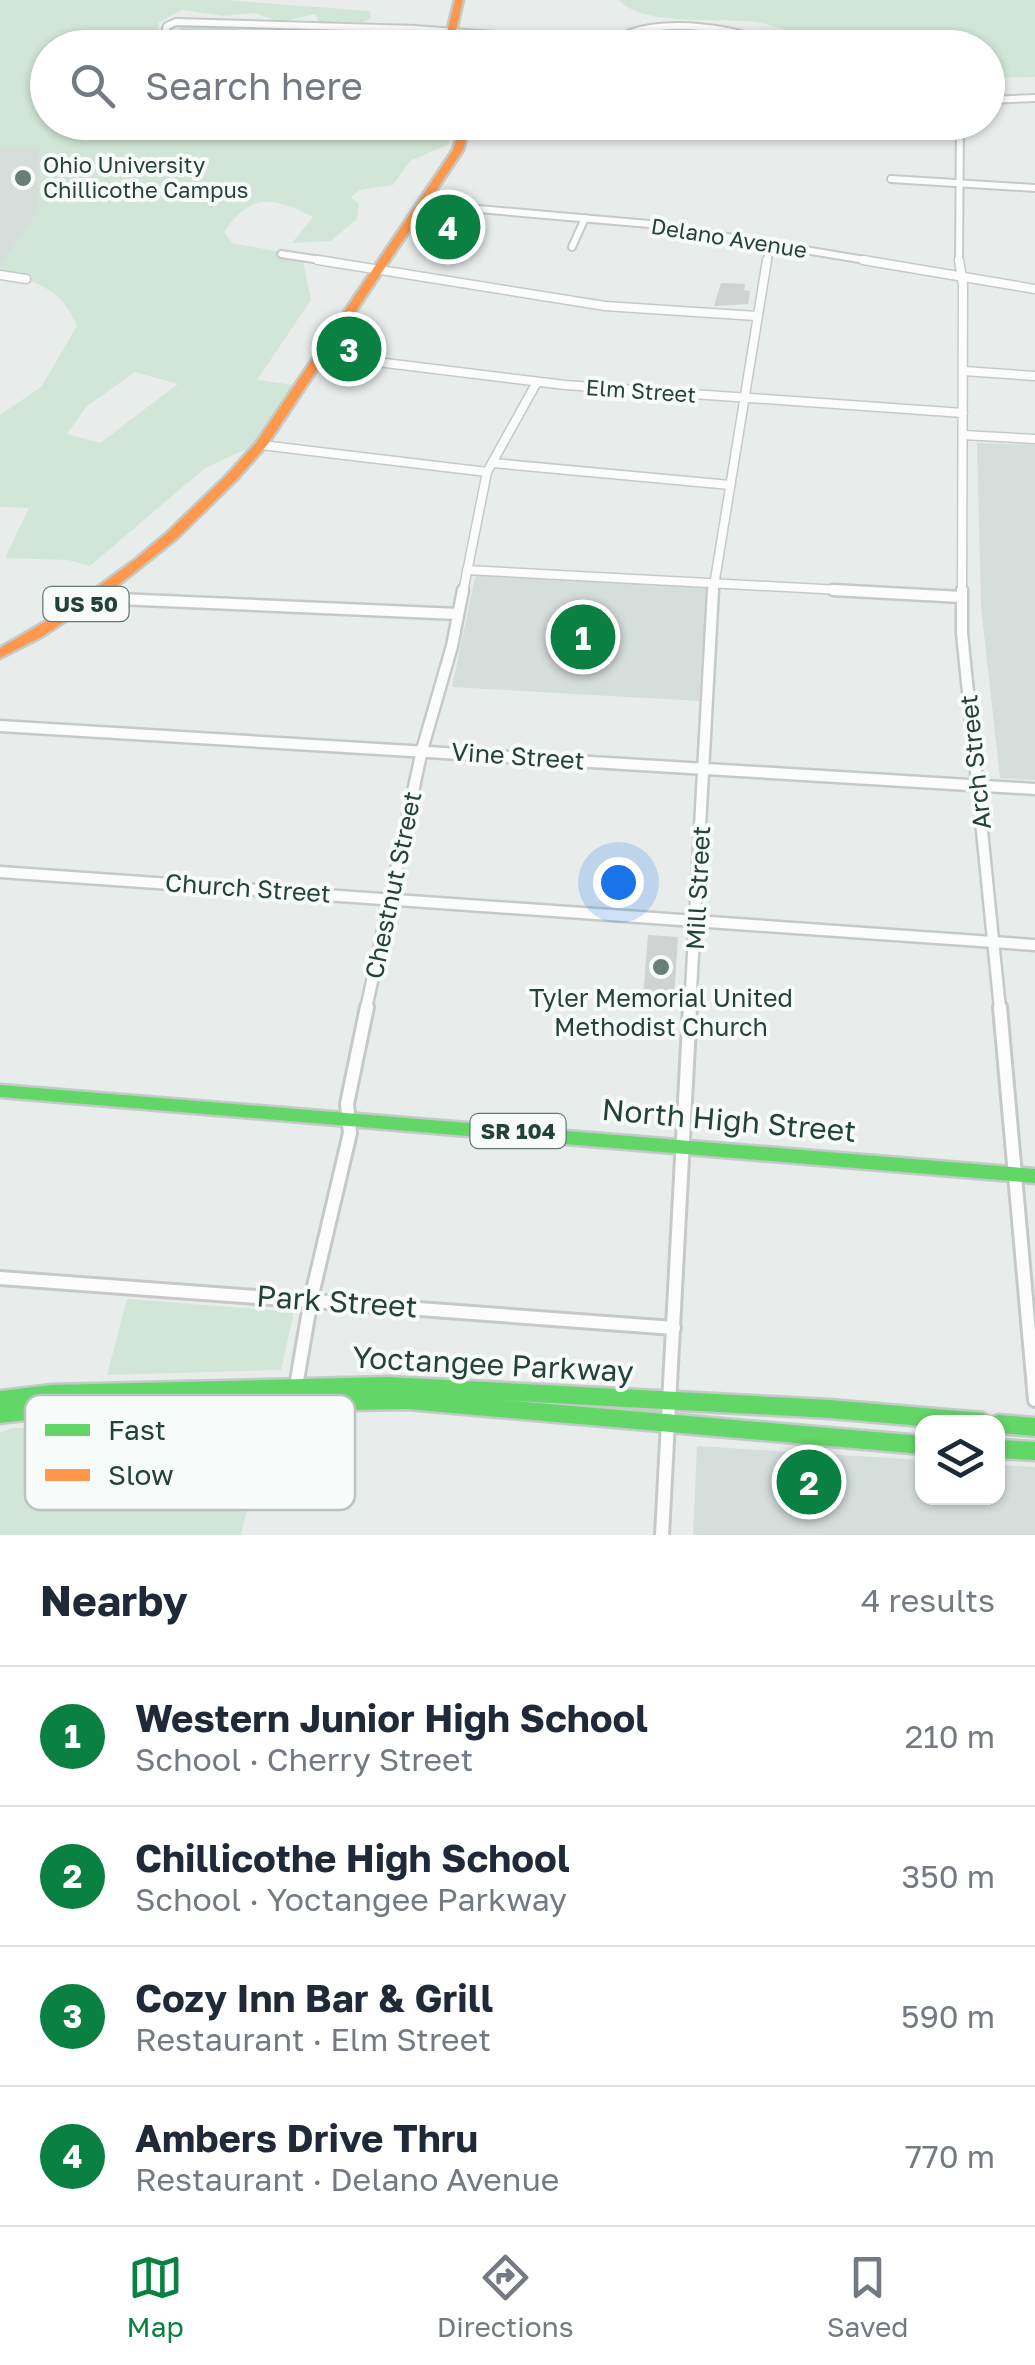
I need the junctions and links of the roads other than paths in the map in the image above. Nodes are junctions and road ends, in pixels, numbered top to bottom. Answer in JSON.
{"nodes":[{"id":1,"x":459,"y":0,"type":"edge"},
{"id":2,"x":360,"y":28,"type":"joint"},
{"id":3,"x":167,"y":30,"type":"edge"},
{"id":4,"x":374,"y":30,"type":"edge"},
{"id":5,"x":452,"y":30,"type":"edge"},
{"id":6,"x":638,"y":30,"type":"edge"},
{"id":7,"x":702,"y":30,"type":"edge"},
{"id":8,"x":1035,"y":98,"type":"edge"},
{"id":9,"x":1005,"y":99,"type":"edge"},
{"id":10,"x":461,"y":140,"type":"edge"},
{"id":11,"x":960,"y":140,"type":"edge"},
{"id":12,"x":891,"y":180,"type":"dead end"},
{"id":13,"x":960,"y":184,"type":"junction"},
{"id":14,"x":1035,"y":188,"type":"edge"},
{"id":15,"x":422,"y":204,"type":"junction"},
{"id":16,"x":585,"y":218,"type":"junction"},
{"id":17,"x":770,"y":244,"type":"junction"},
{"id":18,"x":572,"y":247,"type":"dead end"},
{"id":19,"x":281,"y":254,"type":"dead end"},
{"id":20,"x":377,"y":270,"type":"junction"},
{"id":21,"x":0,"y":275,"type":"edge"},
{"id":22,"x":959,"y":276,"type":"junction"},
{"id":23,"x":26,"y":278,"type":"dead end"},
{"id":24,"x":1035,"y":289,"type":"edge"},
{"id":25,"x":756,"y":316,"type":"junction"},
{"id":26,"x":320,"y":355,"type":"junction"},
{"id":27,"x":964,"y":371,"type":"junction"},
{"id":28,"x":1035,"y":376,"type":"edge"},
{"id":29,"x":536,"y":382,"type":"junction"},
{"id":30,"x":745,"y":398,"type":"junction"},
{"id":31,"x":963,"y":413,"type":"junction"},
{"id":32,"x":963,"y":435,"type":"junction"},
{"id":33,"x":1035,"y":439,"type":"edge"},
{"id":34,"x":261,"y":444,"type":"junction"},
{"id":35,"x":490,"y":468,"type":"junction"},
{"id":36,"x":730,"y":485,"type":"junction"},
{"id":37,"x":467,"y":570,"type":"junction"},
{"id":38,"x":714,"y":584,"type":"junction"},
{"id":39,"x":961,"y":597,"type":"junction"},
{"id":40,"x":95,"y":598,"type":"junction"},
{"id":41,"x":458,"y":614,"type":"junction"},
{"id":42,"x":0,"y":654,"type":"edge"},
{"id":43,"x":0,"y":726,"type":"edge"},
{"id":44,"x":422,"y":750,"type":"junction"},
{"id":45,"x":704,"y":770,"type":"junction"},
{"id":46,"x":978,"y":785,"type":"junction"},
{"id":47,"x":1035,"y":789,"type":"edge"},
{"id":48,"x":0,"y":872,"type":"edge"},
{"id":49,"x":390,"y":898,"type":"junction"},
{"id":50,"x":696,"y":922,"type":"junction"},
{"id":51,"x":991,"y":942,"type":"junction"},
{"id":52,"x":1035,"y":945,"type":"edge"},
{"id":53,"x":0,"y":1091,"type":"edge"},
{"id":54,"x":347,"y":1117,"type":"junction"},
{"id":55,"x":686,"y":1145,"type":"junction"},
{"id":56,"x":1017,"y":1174,"type":"junction"},
{"id":57,"x":1035,"y":1176,"type":"edge"},
{"id":58,"x":0,"y":1278,"type":"edge"},
{"id":59,"x":311,"y":1299,"type":"junction"},
{"id":60,"x":674,"y":1328,"type":"junction"},
{"id":61,"x":295,"y":1393,"type":"junction"},
{"id":62,"x":37,"y":1395,"type":"edge"},
{"id":63,"x":260,"y":1395,"type":"edge"},
{"id":64,"x":327,"y":1395,"type":"edge"},
{"id":65,"x":25,"y":1397,"type":"edge"},
{"id":66,"x":355,"y":1397,"type":"edge"},
{"id":67,"x":0,"y":1400,"type":"edge"},
{"id":68,"x":1035,"y":1400,"type":"edge"},
{"id":69,"x":670,"y":1402,"type":"junction"},
{"id":70,"x":25,"y":1411,"type":"edge"},
{"id":71,"x":0,"y":1414,"type":"edge"},
{"id":72,"x":915,"y":1418,"type":"edge"},
{"id":73,"x":668,"y":1425,"type":"junction"},
{"id":74,"x":1005,"y":1425,"type":"edge"},
{"id":75,"x":1035,"y":1427,"type":"edge"},
{"id":76,"x":915,"y":1444,"type":"edge"},
{"id":77,"x":1005,"y":1449,"type":"edge"},
{"id":78,"x":1035,"y":1451,"type":"edge"},
{"id":79,"x":662,"y":1535,"type":"edge"}],
"edges":[{"from":1,"to":5,"type":"main road"},
{"from":2,"to":3,"type":"street"},
{"from":2,"to":4,"type":"street"},
{"from":6,"to":7,"type":"street"},
{"from":8,"to":9,"type":"street"},
{"from":10,"to":15,"type":"main road","number":"US 50"},
{"from":11,"to":13,"type":"street","name":"Arch Street"},
{"from":12,"to":13,"type":"street"},
{"from":13,"to":14,"type":"street"},
{"from":13,"to":22,"type":"street","name":"Arch Street"},
{"from":15,"to":16,"type":"street","name":"Delano Avenue"},
{"from":15,"to":20,"type":"main road","number":"US 50"},
{"from":16,"to":17,"type":"street","name":"Delano Avenue"},
{"from":16,"to":18,"type":"street"},
{"from":17,"to":22,"type":"street","name":"Delano Avenue"},
{"from":17,"to":25,"type":"street","name":"Mill Street"},
{"from":19,"to":20,"type":"street"},
{"from":20,"to":25,"type":"street"},
{"from":20,"to":26,"type":"main road","number":"US 50"},
{"from":21,"to":23,"type":"street"},
{"from":22,"to":24,"type":"street","name":"Delano Avenue"},
{"from":22,"to":27,"type":"street","name":"Arch Street"},
{"from":25,"to":30,"type":"street","name":"Mill Street"},
{"from":26,"to":29,"type":"street","name":"Elm Street"},
{"from":26,"to":34,"type":"main road","number":"US 50"},
{"from":27,"to":28,"type":"street"},
{"from":27,"to":31,"type":"street","name":"Arch Street"},
{"from":29,"to":30,"type":"street","name":"Elm Street"},
{"from":29,"to":35,"type":"street","name":"Chestnut Street"},
{"from":30,"to":31,"type":"street","name":"Elm Street"},
{"from":30,"to":36,"type":"street","name":"Mill Street"},
{"from":31,"to":32,"type":"street","name":"Arch Street"},
{"from":32,"to":33,"type":"street"},
{"from":32,"to":39,"type":"street","name":"Arch Street"},
{"from":34,"to":35,"type":"street"},
{"from":34,"to":40,"type":"main road","number":"US 50"},
{"from":35,"to":36,"type":"street"},
{"from":35,"to":37,"type":"street","name":"Chestnut Street"},
{"from":36,"to":38,"type":"street","name":"Mill Street"},
{"from":37,"to":38,"type":"street"},
{"from":37,"to":41,"type":"street","name":"Chestnut Street"},
{"from":38,"to":39,"type":"street"},
{"from":38,"to":45,"type":"street","name":"Mill Street"},
{"from":39,"to":46,"type":"street","name":"Arch Street"},
{"from":40,"to":41,"type":"street"},
{"from":40,"to":42,"type":"main road","number":"US 50"},
{"from":41,"to":44,"type":"street","name":"Chestnut Street"},
{"from":43,"to":44,"type":"street","name":"Vine Street"},
{"from":44,"to":45,"type":"street","name":"Vine Street"},
{"from":44,"to":49,"type":"street","name":"Chestnut Street"},
{"from":45,"to":46,"type":"street","name":"Vine Street"},
{"from":45,"to":50,"type":"street","name":"Mill Street"},
{"from":46,"to":47,"type":"street","name":"Vine Street"},
{"from":46,"to":51,"type":"street","name":"Arch Street"},
{"from":48,"to":49,"type":"street","name":"Church Street"},
{"from":49,"to":50,"type":"street","name":"Church Street"},
{"from":49,"to":54,"type":"street","name":"Chestnut Street"},
{"from":50,"to":51,"type":"street","name":"Church Street"},
{"from":50,"to":55,"type":"street","name":"Mill Street"},
{"from":51,"to":52,"type":"street","name":"Church Street"},
{"from":51,"to":56,"type":"street","name":"Arch Street"},
{"from":53,"to":54,"type":"main road","name":"North High Street","number":"SR 104"},
{"from":54,"to":55,"type":"main road","name":"North High Street","number":"SR 104"},
{"from":54,"to":59,"type":"street","name":"Chestnut Street"},
{"from":55,"to":56,"type":"main road","name":"North High Street","number":"SR 104"},
{"from":55,"to":60,"type":"street","name":"Mill Street"},
{"from":56,"to":57,"type":"main road","name":"North High Street","number":"SR 104"},
{"from":56,"to":68,"type":"street","name":"Arch Street"},
{"from":58,"to":59,"type":"street","name":"Park Street"},
{"from":59,"to":60,"type":"street","name":"Park Street"},
{"from":59,"to":61,"type":"street","name":"Chestnut Street"},
{"from":60,"to":69,"type":"street","name":"Mill Street"},
{"from":61,"to":62,"type":"main road","name":"Yoctangee Parkway"},
{"from":61,"to":63,"type":"main road","name":"Yoctangee Parkway"},
{"from":61,"to":64,"type":"main road","name":"Yoctangee Parkway"},
{"from":61,"to":69,"type":"main road","name":"Yoctangee Parkway"},
{"from":65,"to":67,"type":"main road","name":"Yoctangee Parkway"},
{"from":66,"to":73,"type":"main road","name":"Yoctangee Parkway"},
{"from":69,"to":72,"type":"main road","name":"Yoctangee Parkway"},
{"from":69,"to":73,"type":"street","name":"Mill Street"},
{"from":70,"to":71,"type":"main road","name":"Yoctangee Parkway"},
{"from":73,"to":76,"type":"main road","name":"Yoctangee Parkway"},
{"from":73,"to":79,"type":"street","name":"Mill Street"},
{"from":74,"to":75,"type":"main road"},
{"from":77,"to":78,"type":"main road"}]}
